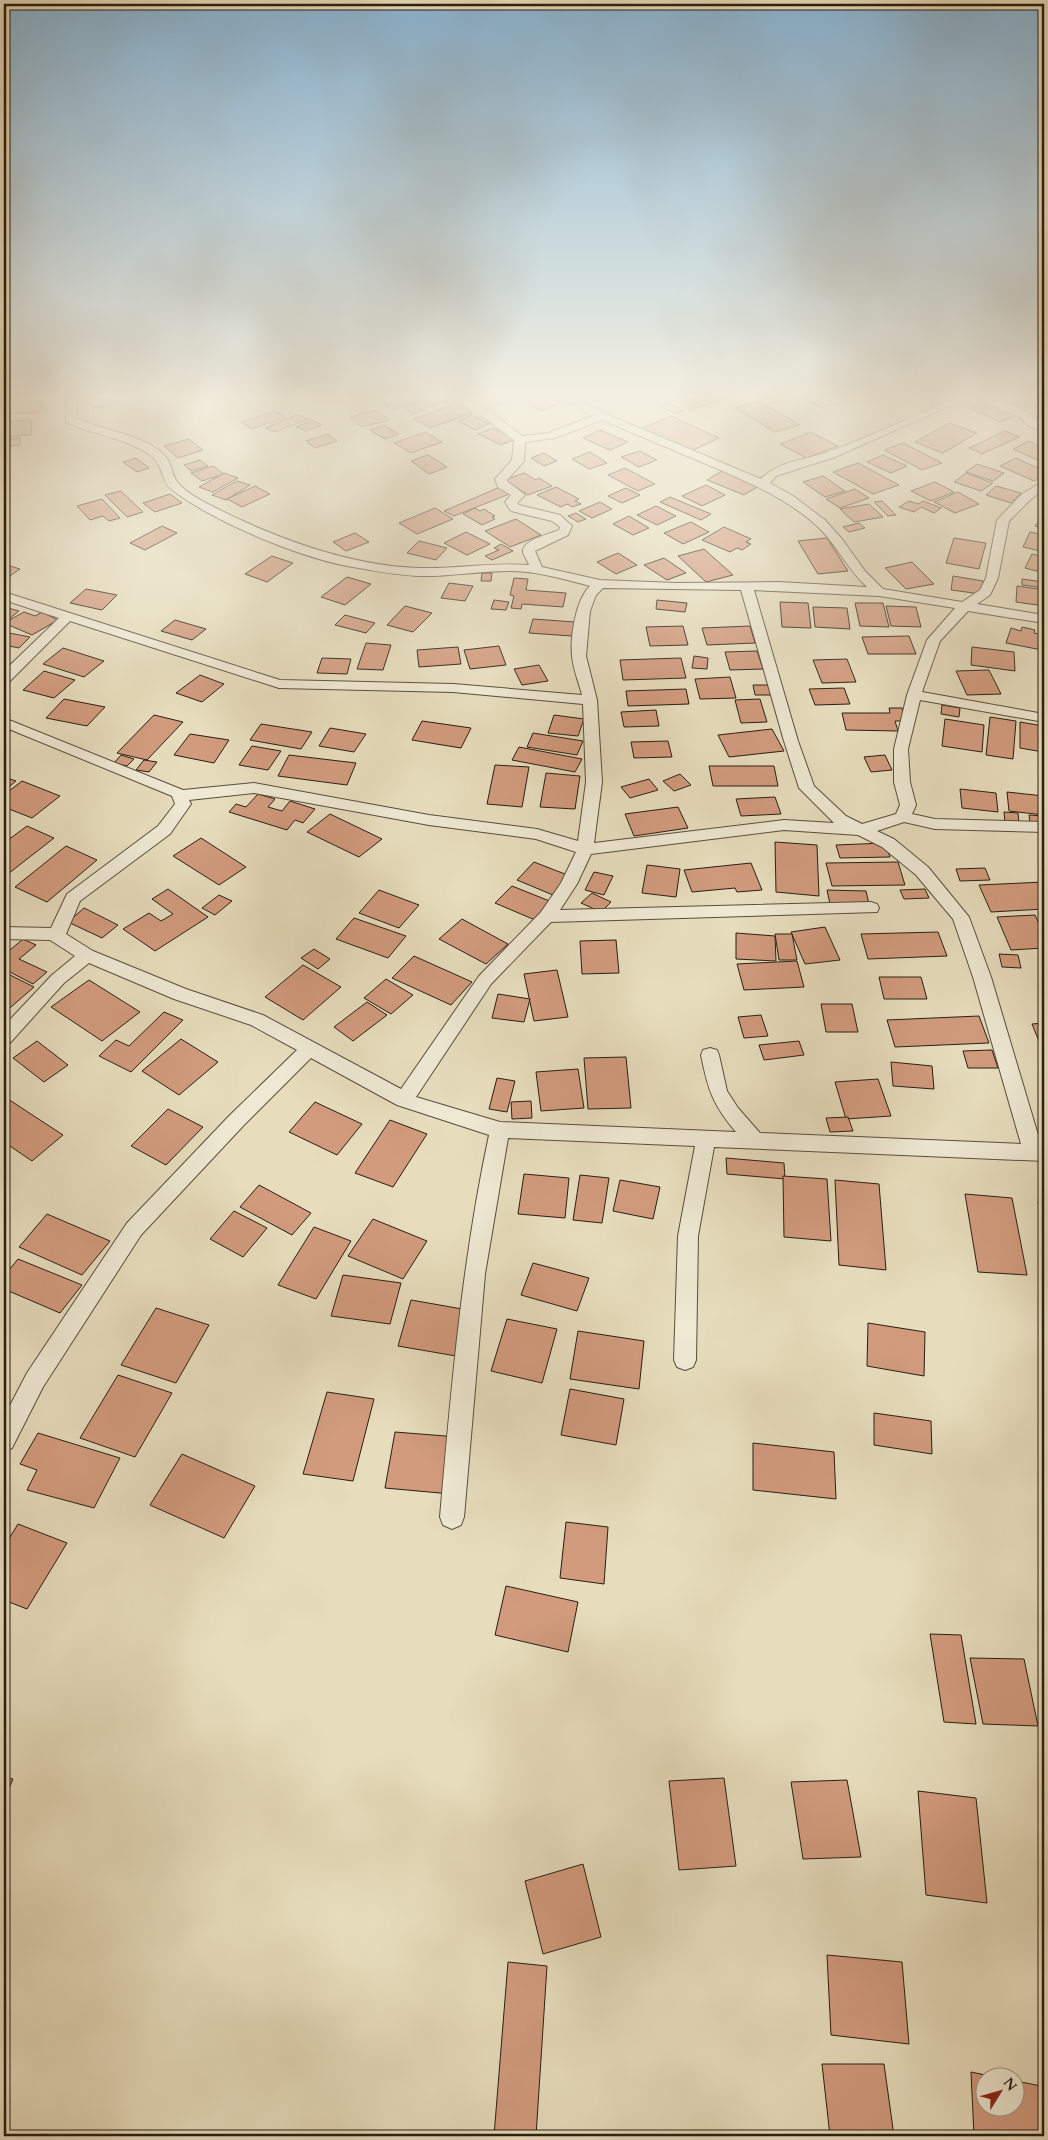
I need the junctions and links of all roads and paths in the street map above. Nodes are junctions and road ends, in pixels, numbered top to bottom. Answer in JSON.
{"nodes":[{"id":1,"x":188,"y":496,"type":"edge"},
{"id":2,"x":518,"y":496,"type":"edge"},
{"id":3,"x":784,"y":496,"type":"edge"},
{"id":4,"x":1029,"y":496,"type":"edge"},
{"id":5,"x":535,"y":569,"type":"junction"},
{"id":6,"x":600,"y":584,"type":"junction"},
{"id":7,"x":747,"y":587,"type":"junction"},
{"id":8,"x":879,"y":592,"type":"junction"},
{"id":9,"x":4,"y":596,"type":"edge"},
{"id":10,"x":965,"y":606,"type":"junction"},
{"id":11,"x":68,"y":616,"type":"junction"},
{"id":12,"x":1044,"y":619,"type":"edge"},
{"id":13,"x":4,"y":679,"type":"edge"},
{"id":14,"x":914,"y":695,"type":"junction"},
{"id":15,"x":590,"y":700,"type":"junction"},
{"id":16,"x":1044,"y":718,"type":"edge"},
{"id":17,"x":4,"y":722,"type":"edge"},
{"id":18,"x":179,"y":794,"type":"junction"},
{"id":19,"x":903,"y":817,"type":"junction"},
{"id":20,"x":1044,"y":827,"type":"edge"},
{"id":21,"x":859,"y":830,"type":"junction"},
{"id":22,"x":585,"y":849,"type":"junction"},
{"id":23,"x":872,"y":908,"type":"dead end"},
{"id":24,"x":547,"y":916,"type":"junction"},
{"id":25,"x":4,"y":933,"type":"edge"},
{"id":26,"x":57,"y":934,"type":"junction"},
{"id":27,"x":87,"y":955,"type":"junction"},
{"id":28,"x":4,"y":1038,"type":"edge"},
{"id":29,"x":310,"y":1048,"type":"junction"},
{"id":30,"x":710,"y":1055,"type":"dead end"},
{"id":31,"x":404,"y":1100,"type":"junction"},
{"id":32,"x":500,"y":1130,"type":"junction"},
{"id":33,"x":706,"y":1137,"type":"junction"},
{"id":34,"x":756,"y":1142,"type":"junction"},
{"id":35,"x":1038,"y":1152,"type":"edge"},
{"id":36,"x":685,"y":1360,"type":"dead end"},
{"id":37,"x":4,"y":1440,"type":"edge"},
{"id":38,"x":452,"y":1517,"type":"dead end"}],
"edges":[{"from":1,"to":5,"type":"street"},
{"from":2,"to":5,"type":"street"},
{"from":3,"to":8,"type":"street"},
{"from":4,"to":10,"type":"street"},
{"from":5,"to":6,"type":"street"},
{"from":6,"to":7,"type":"street"},
{"from":6,"to":15,"type":"street"},
{"from":7,"to":8,"type":"street"},
{"from":7,"to":21,"type":"street"},
{"from":8,"to":10,"type":"street"},
{"from":9,"to":11,"type":"street"},
{"from":10,"to":12,"type":"street"},
{"from":10,"to":14,"type":"street"},
{"from":11,"to":13,"type":"street"},
{"from":11,"to":15,"type":"street"},
{"from":14,"to":16,"type":"street"},
{"from":14,"to":19,"type":"street"},
{"from":15,"to":22,"type":"street"},
{"from":17,"to":18,"type":"street"},
{"from":18,"to":22,"type":"street"},
{"from":18,"to":26,"type":"street"},
{"from":19,"to":20,"type":"street"},
{"from":19,"to":21,"type":"street"},
{"from":21,"to":22,"type":"street"},
{"from":21,"to":35,"type":"street"},
{"from":22,"to":24,"type":"street"},
{"from":23,"to":24,"type":"street"},
{"from":24,"to":31,"type":"street"},
{"from":25,"to":26,"type":"street"},
{"from":26,"to":27,"type":"street"},
{"from":27,"to":28,"type":"street"},
{"from":27,"to":29,"type":"street"},
{"from":29,"to":31,"type":"street"},
{"from":29,"to":37,"type":"street"},
{"from":30,"to":34,"type":"street"},
{"from":31,"to":32,"type":"street"},
{"from":32,"to":33,"type":"street"},
{"from":32,"to":38,"type":"street"},
{"from":33,"to":34,"type":"street"},
{"from":33,"to":36,"type":"street"},
{"from":34,"to":35,"type":"street"}]}
